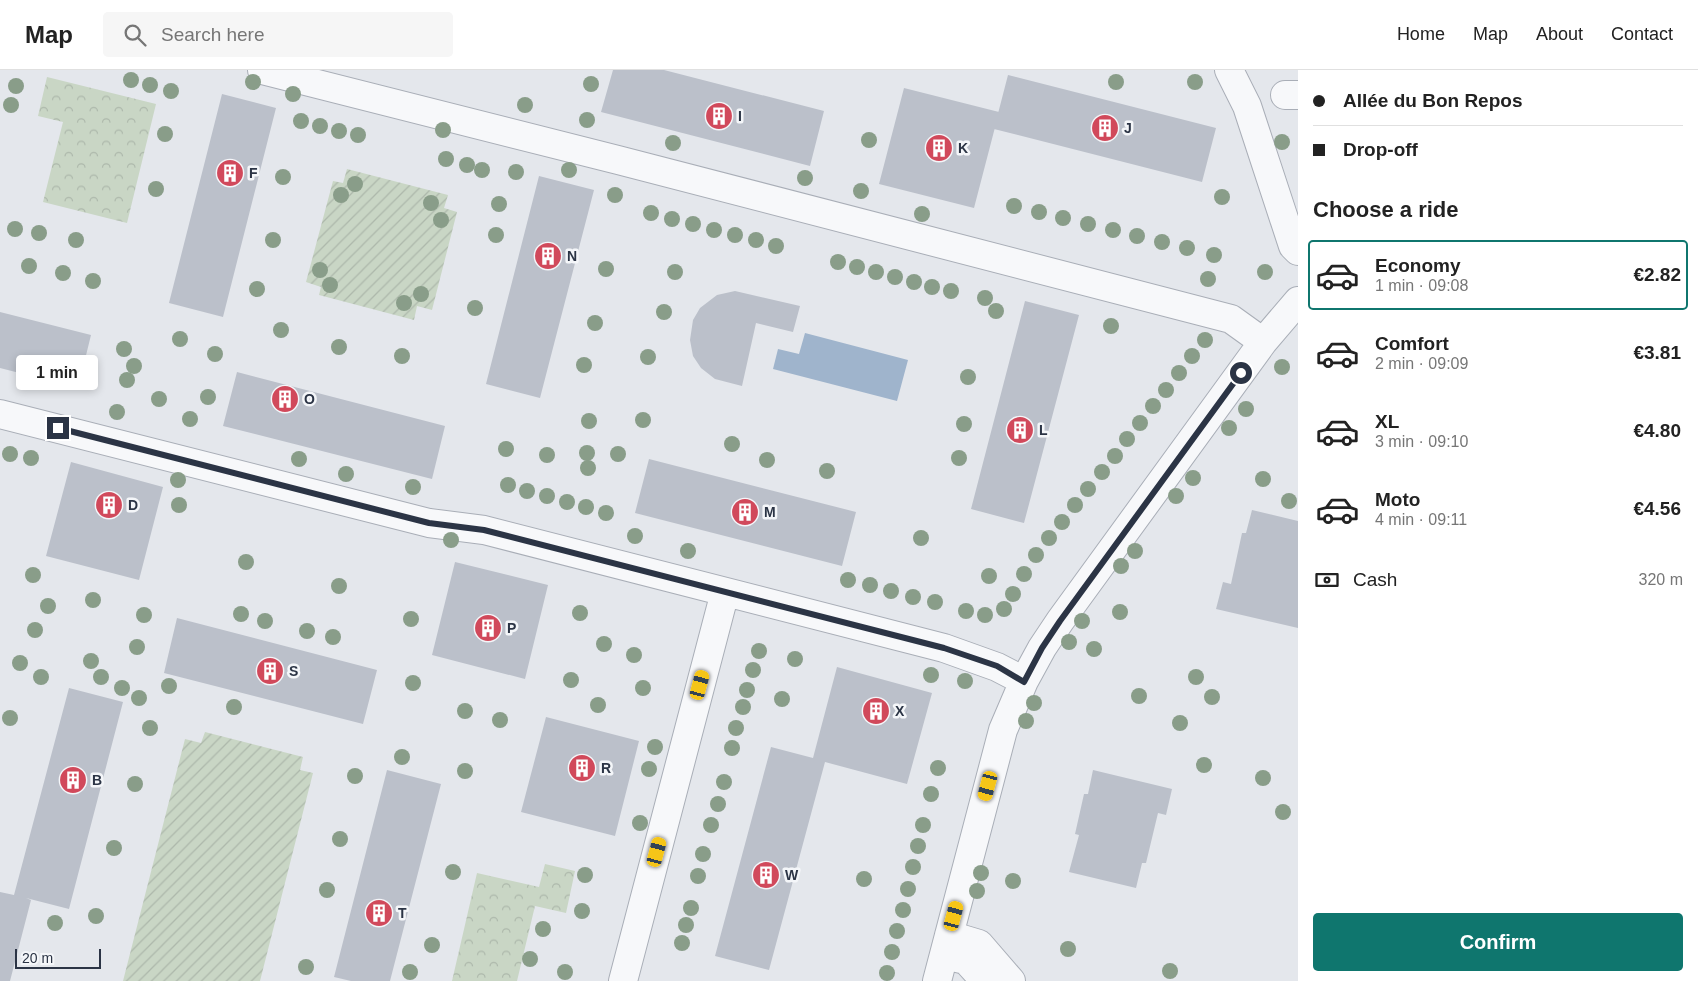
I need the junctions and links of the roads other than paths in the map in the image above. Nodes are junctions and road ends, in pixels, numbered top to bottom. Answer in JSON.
{"nodes":[{"id":1,"x":262,"y":70,"type":"edge"},
{"id":2,"x":1229,"y":70,"type":"edge"},
{"id":3,"x":1298,"y":251,"type":"edge"},
{"id":4,"x":1298,"y":301,"type":"edge"},
{"id":5,"x":1263,"y":342,"type":"junction"},
{"id":6,"x":0,"y":414,"type":"edge"},
{"id":7,"x":724,"y":592,"type":"junction"},
{"id":8,"x":1024,"y":682,"type":"junction"},
{"id":9,"x":946,"y":945,"type":"junction"},
{"id":10,"x":623,"y":981,"type":"edge"},
{"id":11,"x":937,"y":981,"type":"edge"},
{"id":12,"x":985,"y":981,"type":"edge"},
{"id":13,"x":1011,"y":981,"type":"edge"}],
"edges":[{"from":1,"to":5,"type":"street"},
{"from":2,"to":3,"type":"street"},
{"from":4,"to":5,"type":"street"},
{"from":5,"to":8,"type":"street"},
{"from":6,"to":7,"type":"street"},
{"from":7,"to":8,"type":"street"},
{"from":7,"to":10,"type":"street"},
{"from":8,"to":9,"type":"street"},
{"from":9,"to":11,"type":"street"},
{"from":9,"to":12,"type":"street"},
{"from":9,"to":13,"type":"street"}]}
